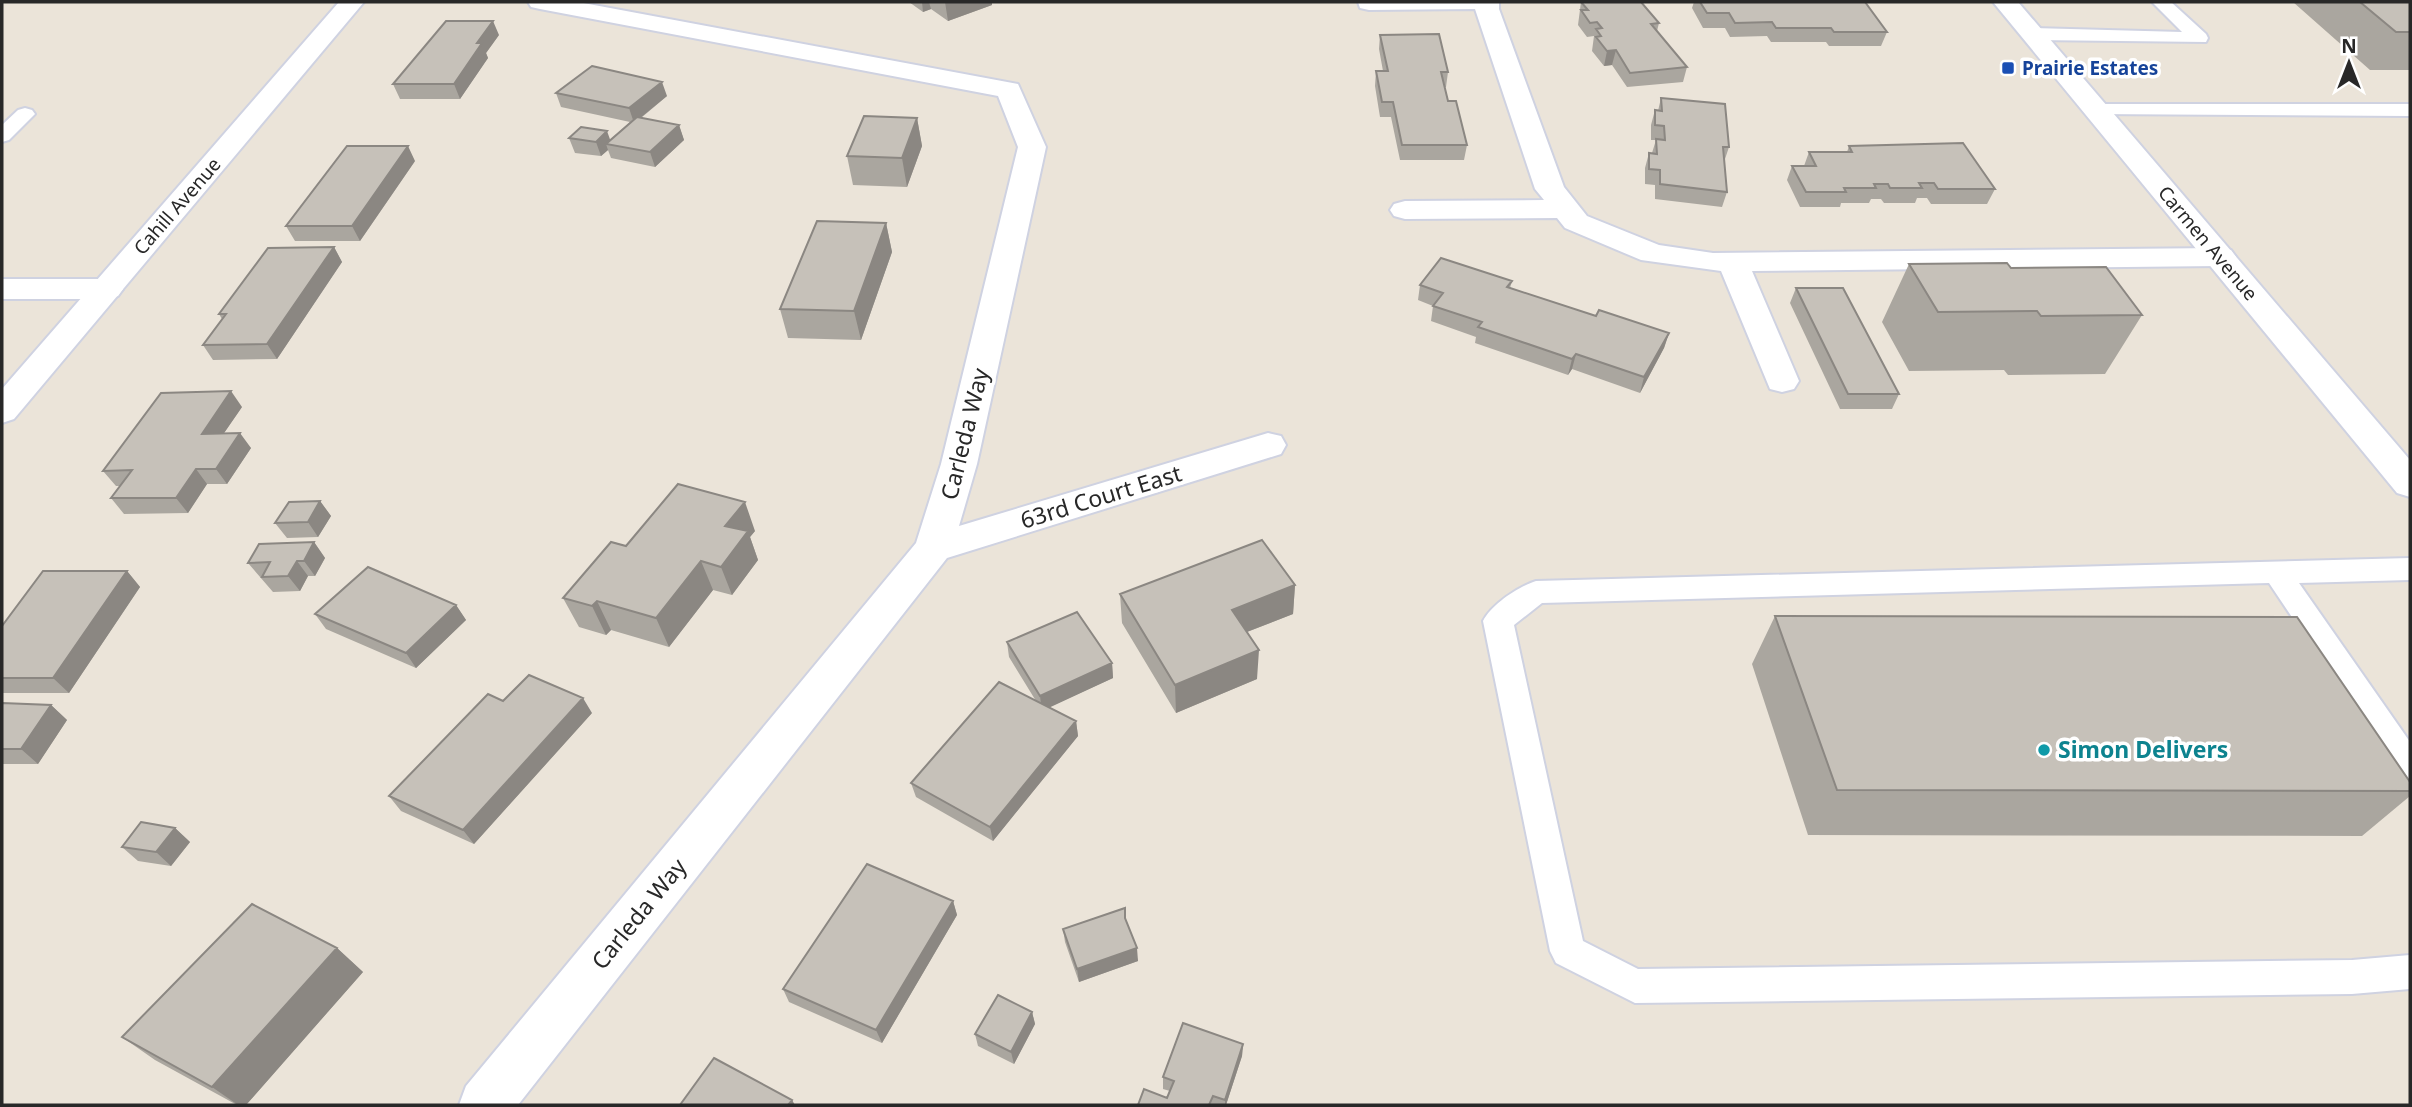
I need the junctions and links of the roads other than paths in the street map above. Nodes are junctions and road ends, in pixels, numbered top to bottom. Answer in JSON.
{"nodes":[{"id":1,"x":352,"y":2,"type":"edge"},
{"id":2,"x":540,"y":2,"type":"edge"},
{"id":3,"x":1480,"y":2,"type":"edge"},
{"id":4,"x":1487,"y":2,"type":"edge"},
{"id":5,"x":2005,"y":2,"type":"edge"},
{"id":6,"x":2161,"y":2,"type":"edge"},
{"id":7,"x":1370,"y":3,"type":"edge"},
{"id":8,"x":2032,"y":34,"type":"junction"},
{"id":9,"x":2097,"y":110,"type":"junction"},
{"id":10,"x":2410,"y":110,"type":"edge"},
{"id":11,"x":25,"y":114,"type":"dead end"},
{"id":12,"x":2,"y":136,"type":"edge"},
{"id":13,"x":1566,"y":209,"type":"junction"},
{"id":14,"x":1405,"y":210,"type":"dead end"},
{"id":15,"x":2220,"y":257,"type":"junction"},
{"id":16,"x":1733,"y":262,"type":"junction"},
{"id":17,"x":2,"y":289,"type":"edge"},
{"id":18,"x":107,"y":289,"type":"junction"},
{"id":19,"x":1782,"y":381,"type":"dead end"},
{"id":20,"x":2,"y":411,"type":"edge"},
{"id":21,"x":1268,"y":445,"type":"dead end"},
{"id":22,"x":2410,"y":484,"type":"edge"},
{"id":23,"x":933,"y":548,"type":"junction"},
{"id":24,"x":2410,"y":569,"type":"edge"},
{"id":25,"x":2277,"y":573,"type":"junction"},
{"id":26,"x":2410,"y":766,"type":"edge"},
{"id":27,"x":2410,"y":972,"type":"edge"},
{"id":28,"x":485,"y":1105,"type":"edge"}],
"edges":[{"from":1,"to":18,"type":"street","name":"Cahill Avenue"},
{"from":2,"to":23,"type":"street","name":"Carleda Way"},
{"from":3,"to":7,"type":"street"},
{"from":4,"to":13,"type":"street"},
{"from":5,"to":8,"type":"street","name":"Carmen Avenue"},
{"from":6,"to":8,"type":"lane"},
{"from":8,"to":9,"type":"street","name":"Carmen Avenue"},
{"from":9,"to":10,"type":"lane"},
{"from":9,"to":15,"type":"street","name":"Carmen Avenue"},
{"from":11,"to":12,"type":"lane"},
{"from":13,"to":14,"type":"street"},
{"from":13,"to":16,"type":"street"},
{"from":15,"to":16,"type":"street"},
{"from":15,"to":22,"type":"street","name":"Carmen Avenue"},
{"from":16,"to":19,"type":"street"},
{"from":17,"to":18,"type":"street"},
{"from":18,"to":20,"type":"street","name":"Cahill Avenue"},
{"from":21,"to":23,"type":"street","name":"63rd Court East"},
{"from":23,"to":28,"type":"street","name":"Carleda Way"},
{"from":24,"to":25,"type":"lane"},
{"from":25,"to":26,"type":"lane"},
{"from":25,"to":27,"type":"lane"}]}
